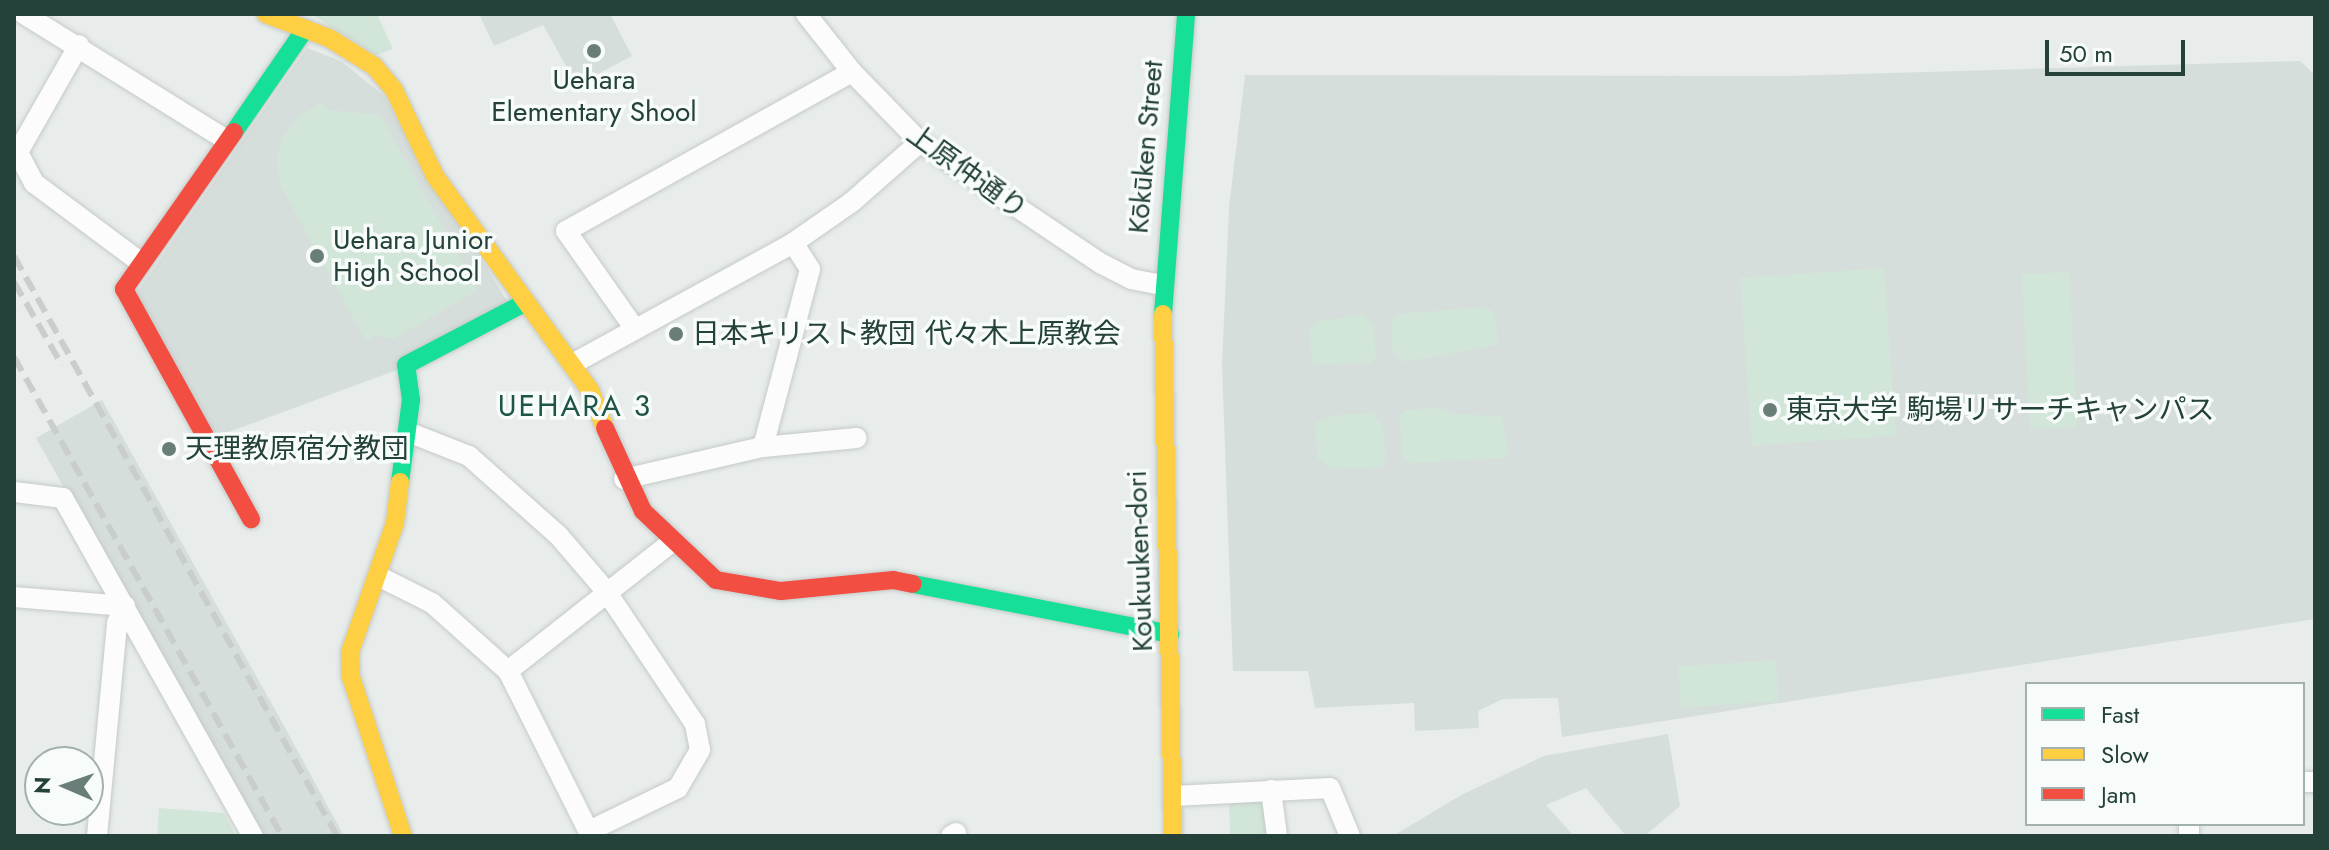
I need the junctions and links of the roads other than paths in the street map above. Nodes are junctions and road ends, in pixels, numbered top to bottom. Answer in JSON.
{"nodes":[{"id":1,"x":24,"y":14,"type":"edge"},
{"id":2,"x":266,"y":14,"type":"edge"},
{"id":3,"x":806,"y":14,"type":"edge"},
{"id":4,"x":1186,"y":14,"type":"edge"},
{"id":5,"x":305,"y":29,"type":"junction"},
{"id":6,"x":79,"y":45,"type":"junction"},
{"id":7,"x":852,"y":72,"type":"junction"},
{"id":8,"x":225,"y":139,"type":"junction"},
{"id":9,"x":920,"y":142,"type":"junction"},
{"id":10,"x":16,"y":149,"type":"edge"},
{"id":11,"x":793,"y":243,"type":"junction"},
{"id":12,"x":140,"y":262,"type":"junction"},
{"id":13,"x":1162,"y":285,"type":"junction"},
{"id":14,"x":524,"y":303,"type":"junction"},
{"id":15,"x":635,"y":329,"type":"junction"},
{"id":16,"x":574,"y":363,"type":"junction"},
{"id":17,"x":408,"y":432,"type":"junction"},
{"id":18,"x":857,"y":438,"type":"dead end"},
{"id":19,"x":763,"y":447,"type":"junction"},
{"id":20,"x":624,"y":479,"type":"junction"},
{"id":21,"x":14,"y":492,"type":"edge"},
{"id":22,"x":251,"y":519,"type":"dead end"},
{"id":23,"x":673,"y":541,"type":"junction"},
{"id":24,"x":378,"y":576,"type":"junction"},
{"id":25,"x":606,"y":591,"type":"junction"},
{"id":26,"x":14,"y":597,"type":"edge"},
{"id":27,"x":125,"y":606,"type":"junction"},
{"id":28,"x":1170,"y":634,"type":"junction"},
{"id":29,"x":508,"y":671,"type":"junction"},
{"id":30,"x":1271,"y":790,"type":"junction"},
{"id":31,"x":1174,"y":796,"type":"junction"},
{"id":32,"x":591,"y":833,"type":"edge"},
{"id":33,"x":97,"y":836,"type":"edge"},
{"id":34,"x":253,"y":836,"type":"edge"},
{"id":35,"x":403,"y":836,"type":"edge"},
{"id":36,"x":1173,"y":836,"type":"edge"},
{"id":37,"x":1277,"y":836,"type":"edge"},
{"id":38,"x":1350,"y":836,"type":"edge"}],
"edges":[{"from":1,"to":6,"type":"street"},
{"from":2,"to":5,"type":"street"},
{"from":3,"to":7,"type":"street","name":"上原仲通り"},
{"from":4,"to":13,"type":"street","name":"Kōkūken Street"},
{"from":5,"to":8,"type":"street"},
{"from":5,"to":14,"type":"street"},
{"from":6,"to":8,"type":"street"},
{"from":6,"to":10,"type":"street"},
{"from":7,"to":9,"type":"street","name":"上原仲通り"},
{"from":7,"to":15,"type":"street"},
{"from":8,"to":12,"type":"street"},
{"from":9,"to":11,"type":"street"},
{"from":9,"to":13,"type":"street","name":"上原仲通り"},
{"from":10,"to":12,"type":"street"},
{"from":11,"to":15,"type":"street"},
{"from":11,"to":19,"type":"street"},
{"from":12,"to":22,"type":"street"},
{"from":13,"to":28,"type":"street","name":"Koukuuken-dori"},
{"from":14,"to":16,"type":"street"},
{"from":14,"to":17,"type":"street"},
{"from":15,"to":16,"type":"street"},
{"from":16,"to":20,"type":"street"},
{"from":17,"to":24,"type":"street"},
{"from":17,"to":25,"type":"street"},
{"from":18,"to":19,"type":"street"},
{"from":19,"to":20,"type":"street"},
{"from":20,"to":23,"type":"street"},
{"from":21,"to":27,"type":"street"},
{"from":23,"to":25,"type":"street"},
{"from":23,"to":28,"type":"street"},
{"from":24,"to":29,"type":"street"},
{"from":24,"to":35,"type":"street"},
{"from":25,"to":29,"type":"street"},
{"from":25,"to":32,"type":"street"},
{"from":26,"to":27,"type":"street"},
{"from":27,"to":33,"type":"street"},
{"from":27,"to":34,"type":"street"},
{"from":28,"to":31,"type":"street","name":"Koukuuken-dori"},
{"from":29,"to":32,"type":"street"},
{"from":30,"to":31,"type":"street"},
{"from":30,"to":37,"type":"street"},
{"from":30,"to":38,"type":"street"},
{"from":31,"to":36,"type":"street","name":"Koukuuken-dori"}]}
